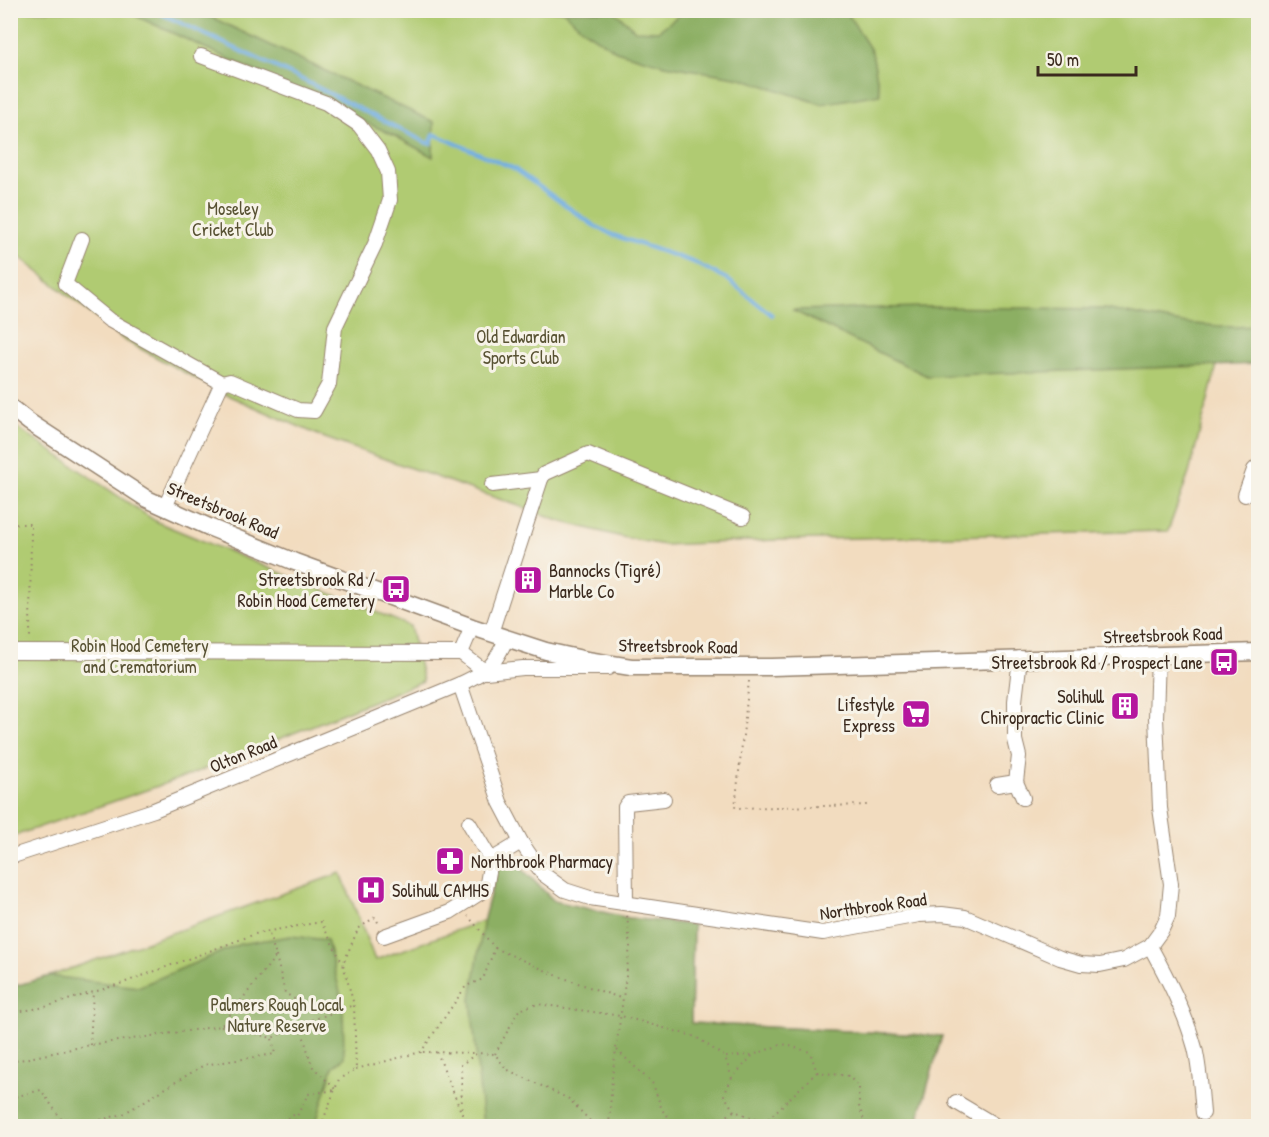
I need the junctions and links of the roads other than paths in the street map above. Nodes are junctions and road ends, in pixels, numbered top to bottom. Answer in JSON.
{"nodes":[{"id":1,"x":201,"y":56,"type":"dead end"},
{"id":2,"x":82,"y":239,"type":"dead end"},
{"id":3,"x":222,"y":383,"type":"junction"},
{"id":4,"x":10,"y":407,"type":"edge"},
{"id":5,"x":1258,"y":466,"type":"edge"},
{"id":6,"x":541,"y":479,"type":"junction"},
{"id":7,"x":492,"y":485,"type":"dead end"},
{"id":8,"x":1245,"y":495,"type":"dead end"},
{"id":9,"x":165,"y":507,"type":"junction"},
{"id":10,"x":743,"y":517,"type":"dead end"},
{"id":11,"x":472,"y":627,"type":"junction"},
{"id":12,"x":491,"y":633,"type":"junction"},
{"id":13,"x":507,"y":638,"type":"junction"},
{"id":14,"x":10,"y":652,"type":"edge"},
{"id":15,"x":1258,"y":652,"type":"edge"},
{"id":16,"x":461,"y":653,"type":"junction"},
{"id":17,"x":1158,"y":655,"type":"junction"},
{"id":18,"x":1020,"y":658,"type":"junction"},
{"id":19,"x":631,"y":668,"type":"junction"},
{"id":20,"x":486,"y":672,"type":"junction"},
{"id":21,"x":460,"y":684,"type":"junction"},
{"id":22,"x":1016,"y":782,"type":"junction"},
{"id":23,"x":997,"y":785,"type":"dead end"},
{"id":24,"x":1023,"y":798,"type":"dead end"},
{"id":25,"x":664,"y":799,"type":"dead end"},
{"id":26,"x":469,"y":824,"type":"dead end"},
{"id":27,"x":521,"y":842,"type":"junction"},
{"id":28,"x":10,"y":857,"type":"edge"},
{"id":29,"x":491,"y":860,"type":"junction"},
{"id":30,"x":626,"y":903,"type":"junction"},
{"id":31,"x":384,"y":936,"type":"road end"},
{"id":32,"x":1150,"y":946,"type":"junction"},
{"id":33,"x":956,"y":1102,"type":"dead end"},
{"id":34,"x":1203,"y":1113,"type":"dead end"},
{"id":35,"x":995,"y":1126,"type":"edge"}],
"edges":[{"from":1,"to":3,"type":"street"},
{"from":2,"to":3,"type":"street"},
{"from":3,"to":9,"type":"street"},
{"from":4,"to":9,"type":"main road","name":"Streetsbrook Road"},
{"from":5,"to":8,"type":"street"},
{"from":6,"to":7,"type":"street"},
{"from":6,"to":10,"type":"street"},
{"from":6,"to":12,"type":"street"},
{"from":9,"to":11,"type":"main road","name":"Streetsbrook Road"},
{"from":11,"to":12,"type":"main road","name":"Streetsbrook Road"},
{"from":11,"to":16,"type":"street"},
{"from":12,"to":13,"type":"main road","name":"Streetsbrook Road"},
{"from":13,"to":19,"type":"main road","name":"Streetsbrook Road"},
{"from":13,"to":20,"type":"street"},
{"from":14,"to":16,"type":"street"},
{"from":15,"to":17,"type":"main road","name":"Streetsbrook Road"},
{"from":16,"to":20,"type":"street"},
{"from":17,"to":18,"type":"main road","name":"Streetsbrook Road"},
{"from":17,"to":32,"type":"street","name":"Northbrook Road"},
{"from":18,"to":19,"type":"main road","name":"Streetsbrook Road"},
{"from":18,"to":22,"type":"street"},
{"from":19,"to":20,"type":"street","name":"Olton Road"},
{"from":20,"to":21,"type":"street","name":"Olton Road"},
{"from":21,"to":27,"type":"street","name":"Northbrook Road"},
{"from":21,"to":28,"type":"street","name":"Olton Road"},
{"from":22,"to":23,"type":"street"},
{"from":22,"to":24,"type":"street"},
{"from":25,"to":30,"type":"street"},
{"from":26,"to":29,"type":"street"},
{"from":27,"to":29,"type":"street"},
{"from":27,"to":30,"type":"street","name":"Northbrook Road"},
{"from":29,"to":31,"type":"street"},
{"from":30,"to":32,"type":"street","name":"Northbrook Road"},
{"from":32,"to":34,"type":"street"},
{"from":33,"to":35,"type":"street"}]}
